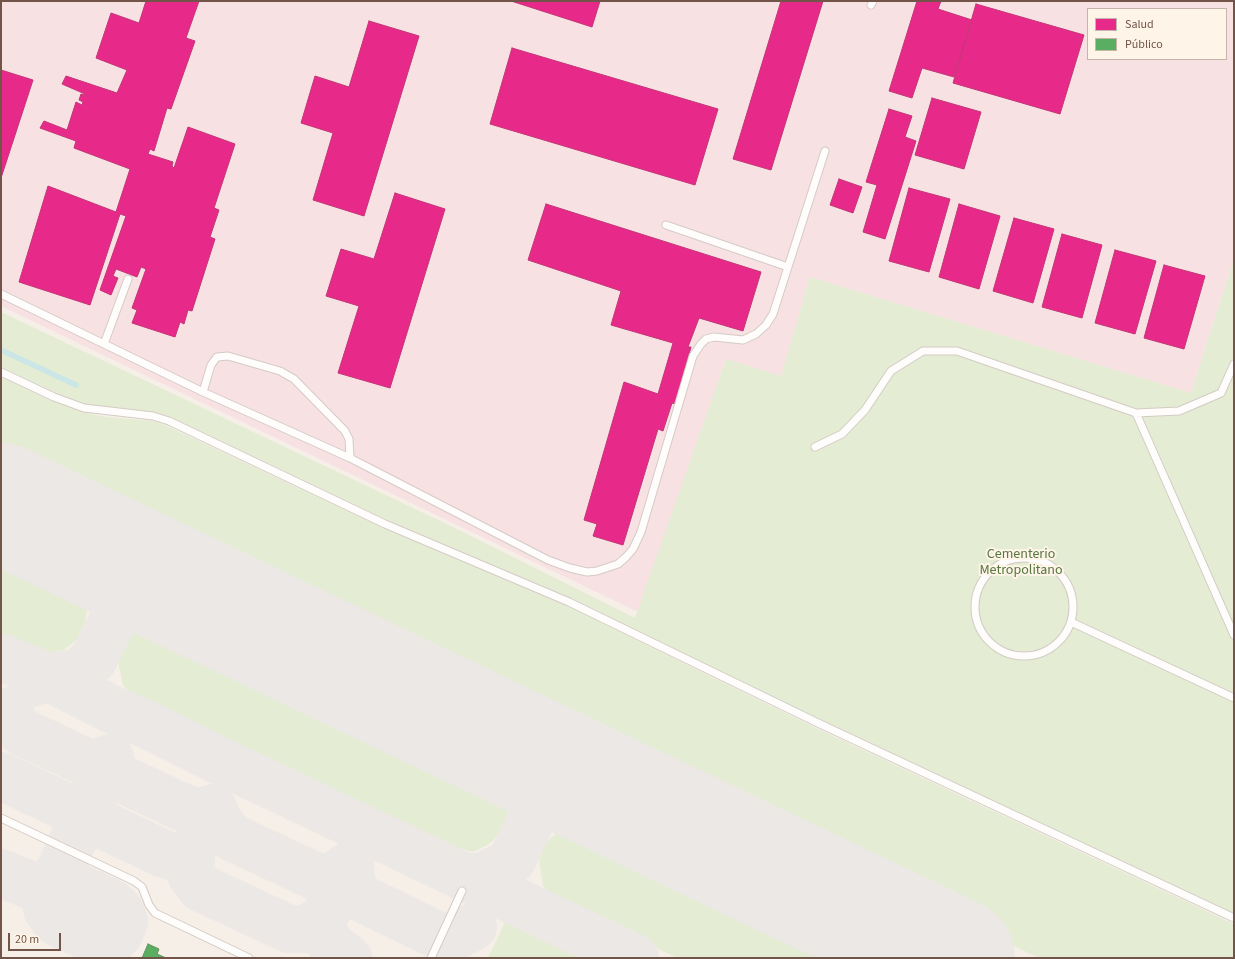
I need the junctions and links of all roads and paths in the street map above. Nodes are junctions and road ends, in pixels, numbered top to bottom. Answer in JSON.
{"nodes":[{"id":1,"x":825,"y":150,"type":"dead end"},
{"id":2,"x":666,"y":225,"type":"dead end"},
{"id":3,"x":788,"y":267,"type":"junction"},
{"id":4,"x":128,"y":279,"type":"dead end"},
{"id":5,"x":1,"y":294,"type":"edge"},
{"id":6,"x":104,"y":344,"type":"junction"},
{"id":7,"x":1234,"y":364,"type":"edge"},
{"id":8,"x":1,"y":372,"type":"edge"},
{"id":9,"x":203,"y":392,"type":"junction"},
{"id":10,"x":1136,"y":412,"type":"junction"},
{"id":11,"x":814,"y":447,"type":"dead end"},
{"id":12,"x":350,"y":458,"type":"junction"},
{"id":13,"x":1071,"y":622,"type":"junction"},
{"id":14,"x":1234,"y":635,"type":"edge"},
{"id":15,"x":1234,"y":698,"type":"edge"},
{"id":16,"x":1,"y":818,"type":"edge"},
{"id":17,"x":462,"y":891,"type":"dead end"},
{"id":18,"x":1234,"y":918,"type":"edge"},
{"id":19,"x":248,"y":958,"type":"edge"},
{"id":20,"x":431,"y":958,"type":"edge"}],
"edges":[{"from":1,"to":3,"type":"lane"},
{"from":2,"to":3,"type":"lane"},
{"from":3,"to":12,"type":"lane"},
{"from":4,"to":6,"type":"lane"},
{"from":5,"to":6,"type":"lane"},
{"from":6,"to":9,"type":"lane"},
{"from":7,"to":10,"type":"lane"},
{"from":8,"to":18,"type":"lane"},
{"from":9,"to":12,"type":"lane"},
{"from":9,"to":12,"type":"lane"},
{"from":10,"to":11,"type":"lane"},
{"from":10,"to":14,"type":"lane"},
{"from":13,"to":13,"type":"lane"},
{"from":13,"to":15,"type":"lane"},
{"from":16,"to":19,"type":"lane"},
{"from":17,"to":20,"type":"lane"}]}
